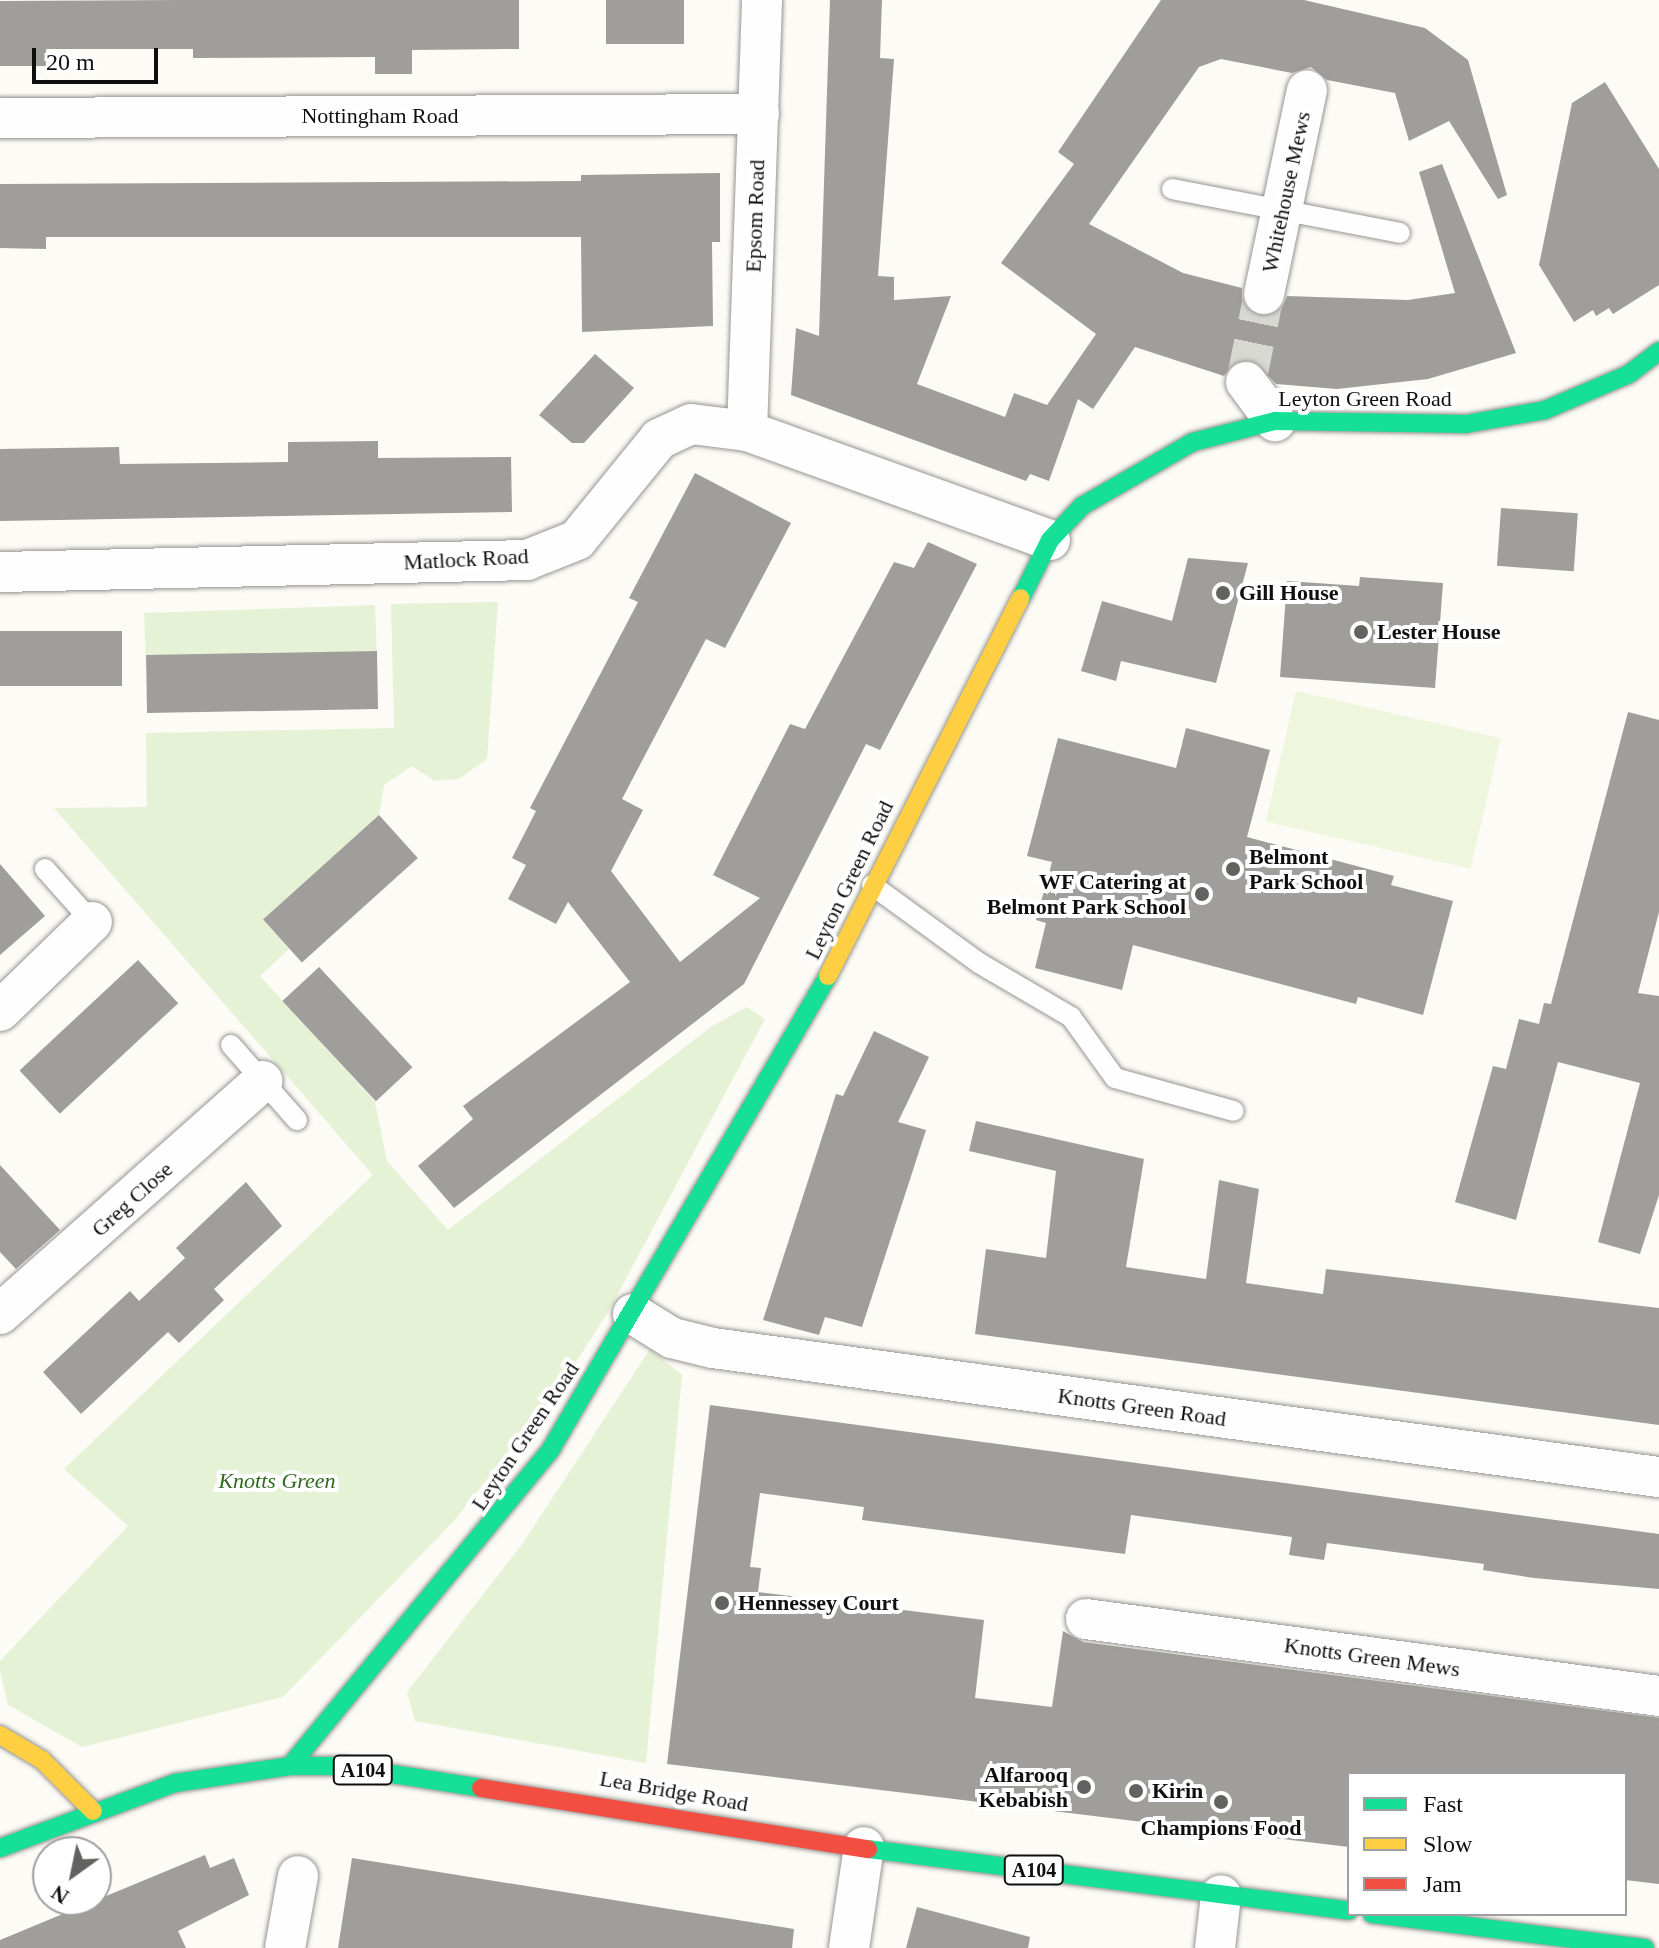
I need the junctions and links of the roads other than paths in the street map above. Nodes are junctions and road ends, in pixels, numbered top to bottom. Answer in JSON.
{"nodes":[{"id":1,"x":762,"y":0,"type":"edge"},
{"id":2,"x":1307,"y":90,"type":"dead end"},
{"id":3,"x":759,"y":114,"type":"junction"},
{"id":4,"x":0,"y":118,"type":"edge"},
{"id":5,"x":1172,"y":189,"type":"dead end"},
{"id":6,"x":1283,"y":211,"type":"junction"},
{"id":7,"x":1400,"y":233,"type":"dead end"},
{"id":8,"x":1264,"y":294,"type":"tunnel mouth"},
{"id":9,"x":1659,"y":351,"type":"edge"},
{"id":10,"x":1246,"y":382,"type":"dead end"},
{"id":11,"x":1275,"y":421,"type":"junction"},
{"id":12,"x":747,"y":431,"type":"junction"},
{"id":13,"x":1050,"y":540,"type":"junction"},
{"id":14,"x":0,"y":572,"type":"edge"},
{"id":15,"x":45,"y":869,"type":"dead end"},
{"id":16,"x":872,"y":885,"type":"junction"},
{"id":17,"x":92,"y":922,"type":"joint"},
{"id":18,"x":0,"y":1011,"type":"edge"},
{"id":19,"x":231,"y":1045,"type":"dead end"},
{"id":20,"x":262,"y":1081,"type":"junction"},
{"id":21,"x":1234,"y":1111,"type":"dead end"},
{"id":22,"x":297,"y":1120,"type":"dead end"},
{"id":23,"x":0,"y":1314,"type":"edge"},
{"id":24,"x":633,"y":1314,"type":"junction"},
{"id":25,"x":1659,"y":1477,"type":"edge"},
{"id":26,"x":1086,"y":1619,"type":"dead end"},
{"id":27,"x":1659,"y":1696,"type":"edge"},
{"id":28,"x":0,"y":1735,"type":"edge"},
{"id":29,"x":290,"y":1766,"type":"junction"},
{"id":30,"x":93,"y":1811,"type":"junction"},
{"id":31,"x":864,"y":1847,"type":"junction"},
{"id":32,"x":0,"y":1848,"type":"edge"},
{"id":33,"x":298,"y":1876,"type":"dead end"},
{"id":34,"x":1221,"y":1895,"type":"junction"},
{"id":35,"x":1347,"y":1911,"type":"edge"},
{"id":36,"x":1388,"y":1916,"type":"edge"},
{"id":37,"x":285,"y":1948,"type":"edge"},
{"id":38,"x":849,"y":1948,"type":"edge"},
{"id":39,"x":1215,"y":1948,"type":"edge"},
{"id":40,"x":1645,"y":1948,"type":"edge"}],
"edges":[{"from":1,"to":3,"type":"street","name":"Epsom Road"},
{"from":2,"to":6,"type":"street","name":"Whitehouse Mews"},
{"from":3,"to":4,"type":"street","name":"Nottingham Road"},
{"from":3,"to":12,"type":"street","name":"Epsom Road"},
{"from":5,"to":6,"type":"lane"},
{"from":6,"to":7,"type":"lane"},
{"from":6,"to":8,"type":"street","name":"Whitehouse Mews"},
{"from":9,"to":11,"type":"main road","name":"Leyton Green Road"},
{"from":10,"to":11,"type":"street"},
{"from":11,"to":13,"type":"main road","name":"Leyton Green Road"},
{"from":12,"to":13,"type":"street","name":"Matlock Road"},
{"from":12,"to":14,"type":"street","name":"Matlock Road"},
{"from":13,"to":16,"type":"main road","name":"Leyton Green Road"},
{"from":15,"to":17,"type":"lane"},
{"from":16,"to":21,"type":"lane"},
{"from":16,"to":24,"type":"main road","name":"Leyton Green Road"},
{"from":17,"to":18,"type":"street"},
{"from":19,"to":20,"type":"lane"},
{"from":20,"to":22,"type":"lane"},
{"from":20,"to":23,"type":"street","name":"Greg Close"},
{"from":24,"to":25,"type":"street","name":"Knotts Green Road"},
{"from":24,"to":29,"type":"main road","name":"Leyton Green Road"},
{"from":26,"to":27,"type":"street","name":"Knotts Green Mews"},
{"from":28,"to":30,"type":"main road"},
{"from":29,"to":30,"type":"main road","name":"Lea Bridge Road","number":"A104"},
{"from":29,"to":31,"type":"main road","name":"Lea Bridge Road","number":"A104"},
{"from":30,"to":32,"type":"main road","name":"Lea Bridge Road","number":"A104"},
{"from":31,"to":34,"type":"main road","name":"Lea Bridge Road","number":"A104"},
{"from":31,"to":38,"type":"street"},
{"from":33,"to":37,"type":"street"},
{"from":34,"to":35,"type":"main road","name":"Lea Bridge Road","number":"A104"},
{"from":34,"to":39,"type":"street"},
{"from":36,"to":40,"type":"main road"}]}
